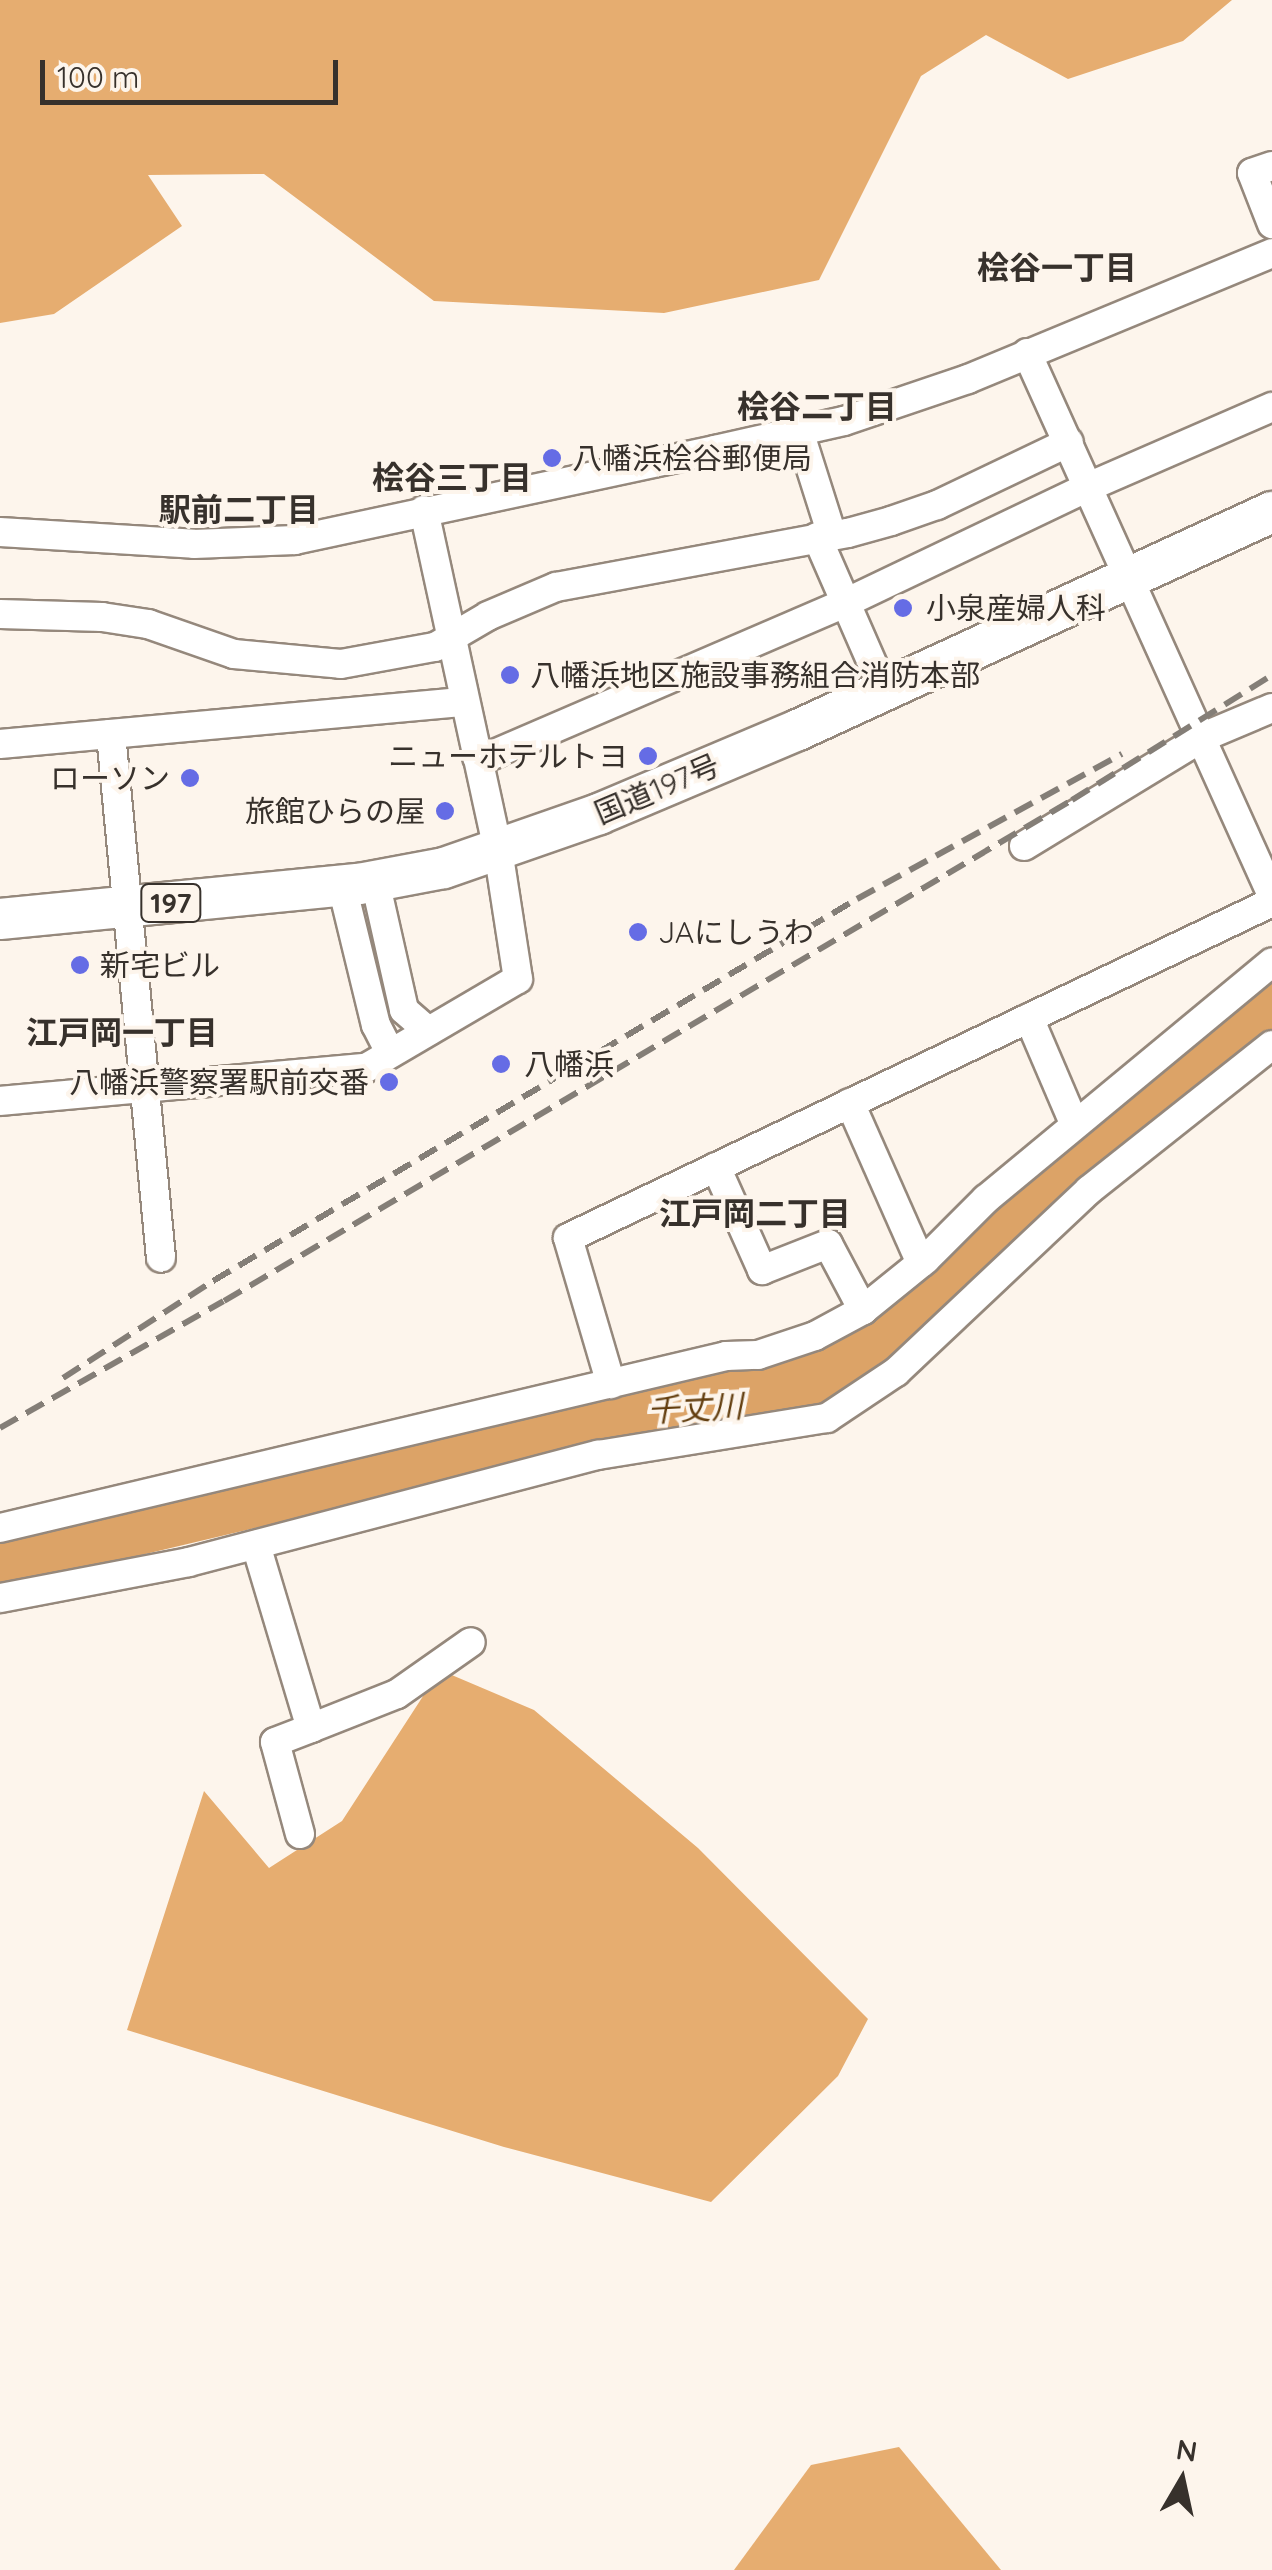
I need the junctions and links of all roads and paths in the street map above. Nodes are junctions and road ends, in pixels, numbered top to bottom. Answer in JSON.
{"nodes":[{"id":1,"x":1272,"y":166,"type":"edge"},
{"id":2,"x":1272,"y":224,"type":"edge"},
{"id":3,"x":1272,"y":253,"type":"edge"},
{"id":4,"x":1027,"y":354,"type":"junction"},
{"id":5,"x":1272,"y":407,"type":"edge"},
{"id":6,"x":799,"y":431,"type":"junction"},
{"id":7,"x":1069,"y":442,"type":"junction"},
{"id":8,"x":1088,"y":487,"type":"junction"},
{"id":9,"x":424,"y":510,"type":"junction"},
{"id":10,"x":1272,"y":512,"type":"edge"},
{"id":11,"x":0,"y":532,"type":"edge"},
{"id":12,"x":824,"y":536,"type":"junction"},
{"id":13,"x":1131,"y":577,"type":"junction"},
{"id":14,"x":845,"y":603,"type":"junction"},
{"id":15,"x":0,"y":614,"type":"edge"},
{"id":16,"x":449,"y":638,"type":"junction"},
{"id":17,"x":883,"y":688,"type":"junction"},
{"id":18,"x":464,"y":702,"type":"junction"},
{"id":19,"x":1272,"y":708,"type":"edge"},
{"id":20,"x":111,"y":734,"type":"junction"},
{"id":21,"x":1203,"y":737,"type":"junction"},
{"id":22,"x":0,"y":744,"type":"edge"},
{"id":23,"x":477,"y":757,"type":"junction"},
{"id":24,"x":1024,"y":846,"type":"dead end"},
{"id":25,"x":498,"y":850,"type":"junction"},
{"id":26,"x":358,"y":884,"type":"junction"},
{"id":27,"x":1272,"y":899,"type":"edge"},
{"id":28,"x":126,"y":907,"type":"junction"},
{"id":29,"x":0,"y":919,"type":"edge"},
{"id":30,"x":1272,"y":962,"type":"edge"},
{"id":31,"x":1029,"y":1018,"type":"junction"},
{"id":32,"x":428,"y":1031,"type":"junction"},
{"id":33,"x":1272,"y":1045,"type":"edge"},
{"id":34,"x":390,"y":1054,"type":"junction"},
{"id":35,"x":147,"y":1085,"type":"junction"},
{"id":36,"x":0,"y":1101,"type":"edge"},
{"id":37,"x":850,"y":1103,"type":"junction"},
{"id":38,"x":1074,"y":1123,"type":"junction"},
{"id":39,"x":716,"y":1168,"type":"junction"},
{"id":40,"x":162,"y":1258,"type":"dead end"},
{"id":41,"x":922,"y":1263,"type":"junction"},
{"id":42,"x":863,"y":1310,"type":"junction"},
{"id":43,"x":611,"y":1384,"type":"junction"},
{"id":44,"x":0,"y":1528,"type":"edge"},
{"id":45,"x":256,"y":1545,"type":"junction"},
{"id":46,"x":0,"y":1598,"type":"edge"},
{"id":47,"x":470,"y":1642,"type":"dead end"},
{"id":48,"x":312,"y":1728,"type":"junction"},
{"id":49,"x":300,"y":1834,"type":"dead end"}],
"edges":[{"from":1,"to":2,"type":"street"},
{"from":3,"to":4,"type":"street"},
{"from":4,"to":6,"type":"street"},
{"from":4,"to":7,"type":"street"},
{"from":5,"to":8,"type":"street"},
{"from":6,"to":9,"type":"street"},
{"from":6,"to":12,"type":"street"},
{"from":7,"to":8,"type":"street"},
{"from":7,"to":12,"type":"street"},
{"from":8,"to":13,"type":"street"},
{"from":8,"to":14,"type":"street"},
{"from":9,"to":11,"type":"street"},
{"from":9,"to":16,"type":"street"},
{"from":10,"to":13,"type":"highway","name":"国道197号","number":"197"},
{"from":12,"to":14,"type":"street"},
{"from":12,"to":16,"type":"street"},
{"from":13,"to":17,"type":"highway","name":"国道197号","number":"197"},
{"from":13,"to":21,"type":"street"},
{"from":14,"to":17,"type":"street"},
{"from":14,"to":23,"type":"street"},
{"from":15,"to":16,"type":"street"},
{"from":16,"to":18,"type":"street"},
{"from":17,"to":25,"type":"highway","name":"国道197号","number":"197"},
{"from":18,"to":20,"type":"street"},
{"from":18,"to":23,"type":"street"},
{"from":19,"to":21,"type":"street"},
{"from":20,"to":22,"type":"street"},
{"from":20,"to":28,"type":"street"},
{"from":21,"to":24,"type":"street"},
{"from":21,"to":27,"type":"street"},
{"from":23,"to":25,"type":"street"},
{"from":25,"to":26,"type":"highway","name":"国道197号","number":"197"},
{"from":25,"to":32,"type":"street"},
{"from":26,"to":28,"type":"highway","name":"国道197号","number":"197"},
{"from":26,"to":32,"type":"street"},
{"from":26,"to":34,"type":"street"},
{"from":27,"to":31,"type":"street"},
{"from":28,"to":29,"type":"highway","name":"国道197号","number":"197"},
{"from":28,"to":35,"type":"street"},
{"from":30,"to":38,"type":"street"},
{"from":31,"to":37,"type":"street"},
{"from":31,"to":38,"type":"street"},
{"from":32,"to":34,"type":"street"},
{"from":33,"to":45,"type":"street"},
{"from":34,"to":35,"type":"street"},
{"from":35,"to":36,"type":"street"},
{"from":35,"to":40,"type":"street"},
{"from":37,"to":39,"type":"street"},
{"from":37,"to":41,"type":"street"},
{"from":38,"to":41,"type":"street"},
{"from":39,"to":42,"type":"street"},
{"from":39,"to":43,"type":"street"},
{"from":41,"to":42,"type":"street"},
{"from":42,"to":43,"type":"street"},
{"from":43,"to":44,"type":"street"},
{"from":45,"to":46,"type":"street"},
{"from":45,"to":48,"type":"street"},
{"from":47,"to":48,"type":"street"},
{"from":48,"to":49,"type":"street"}]}
